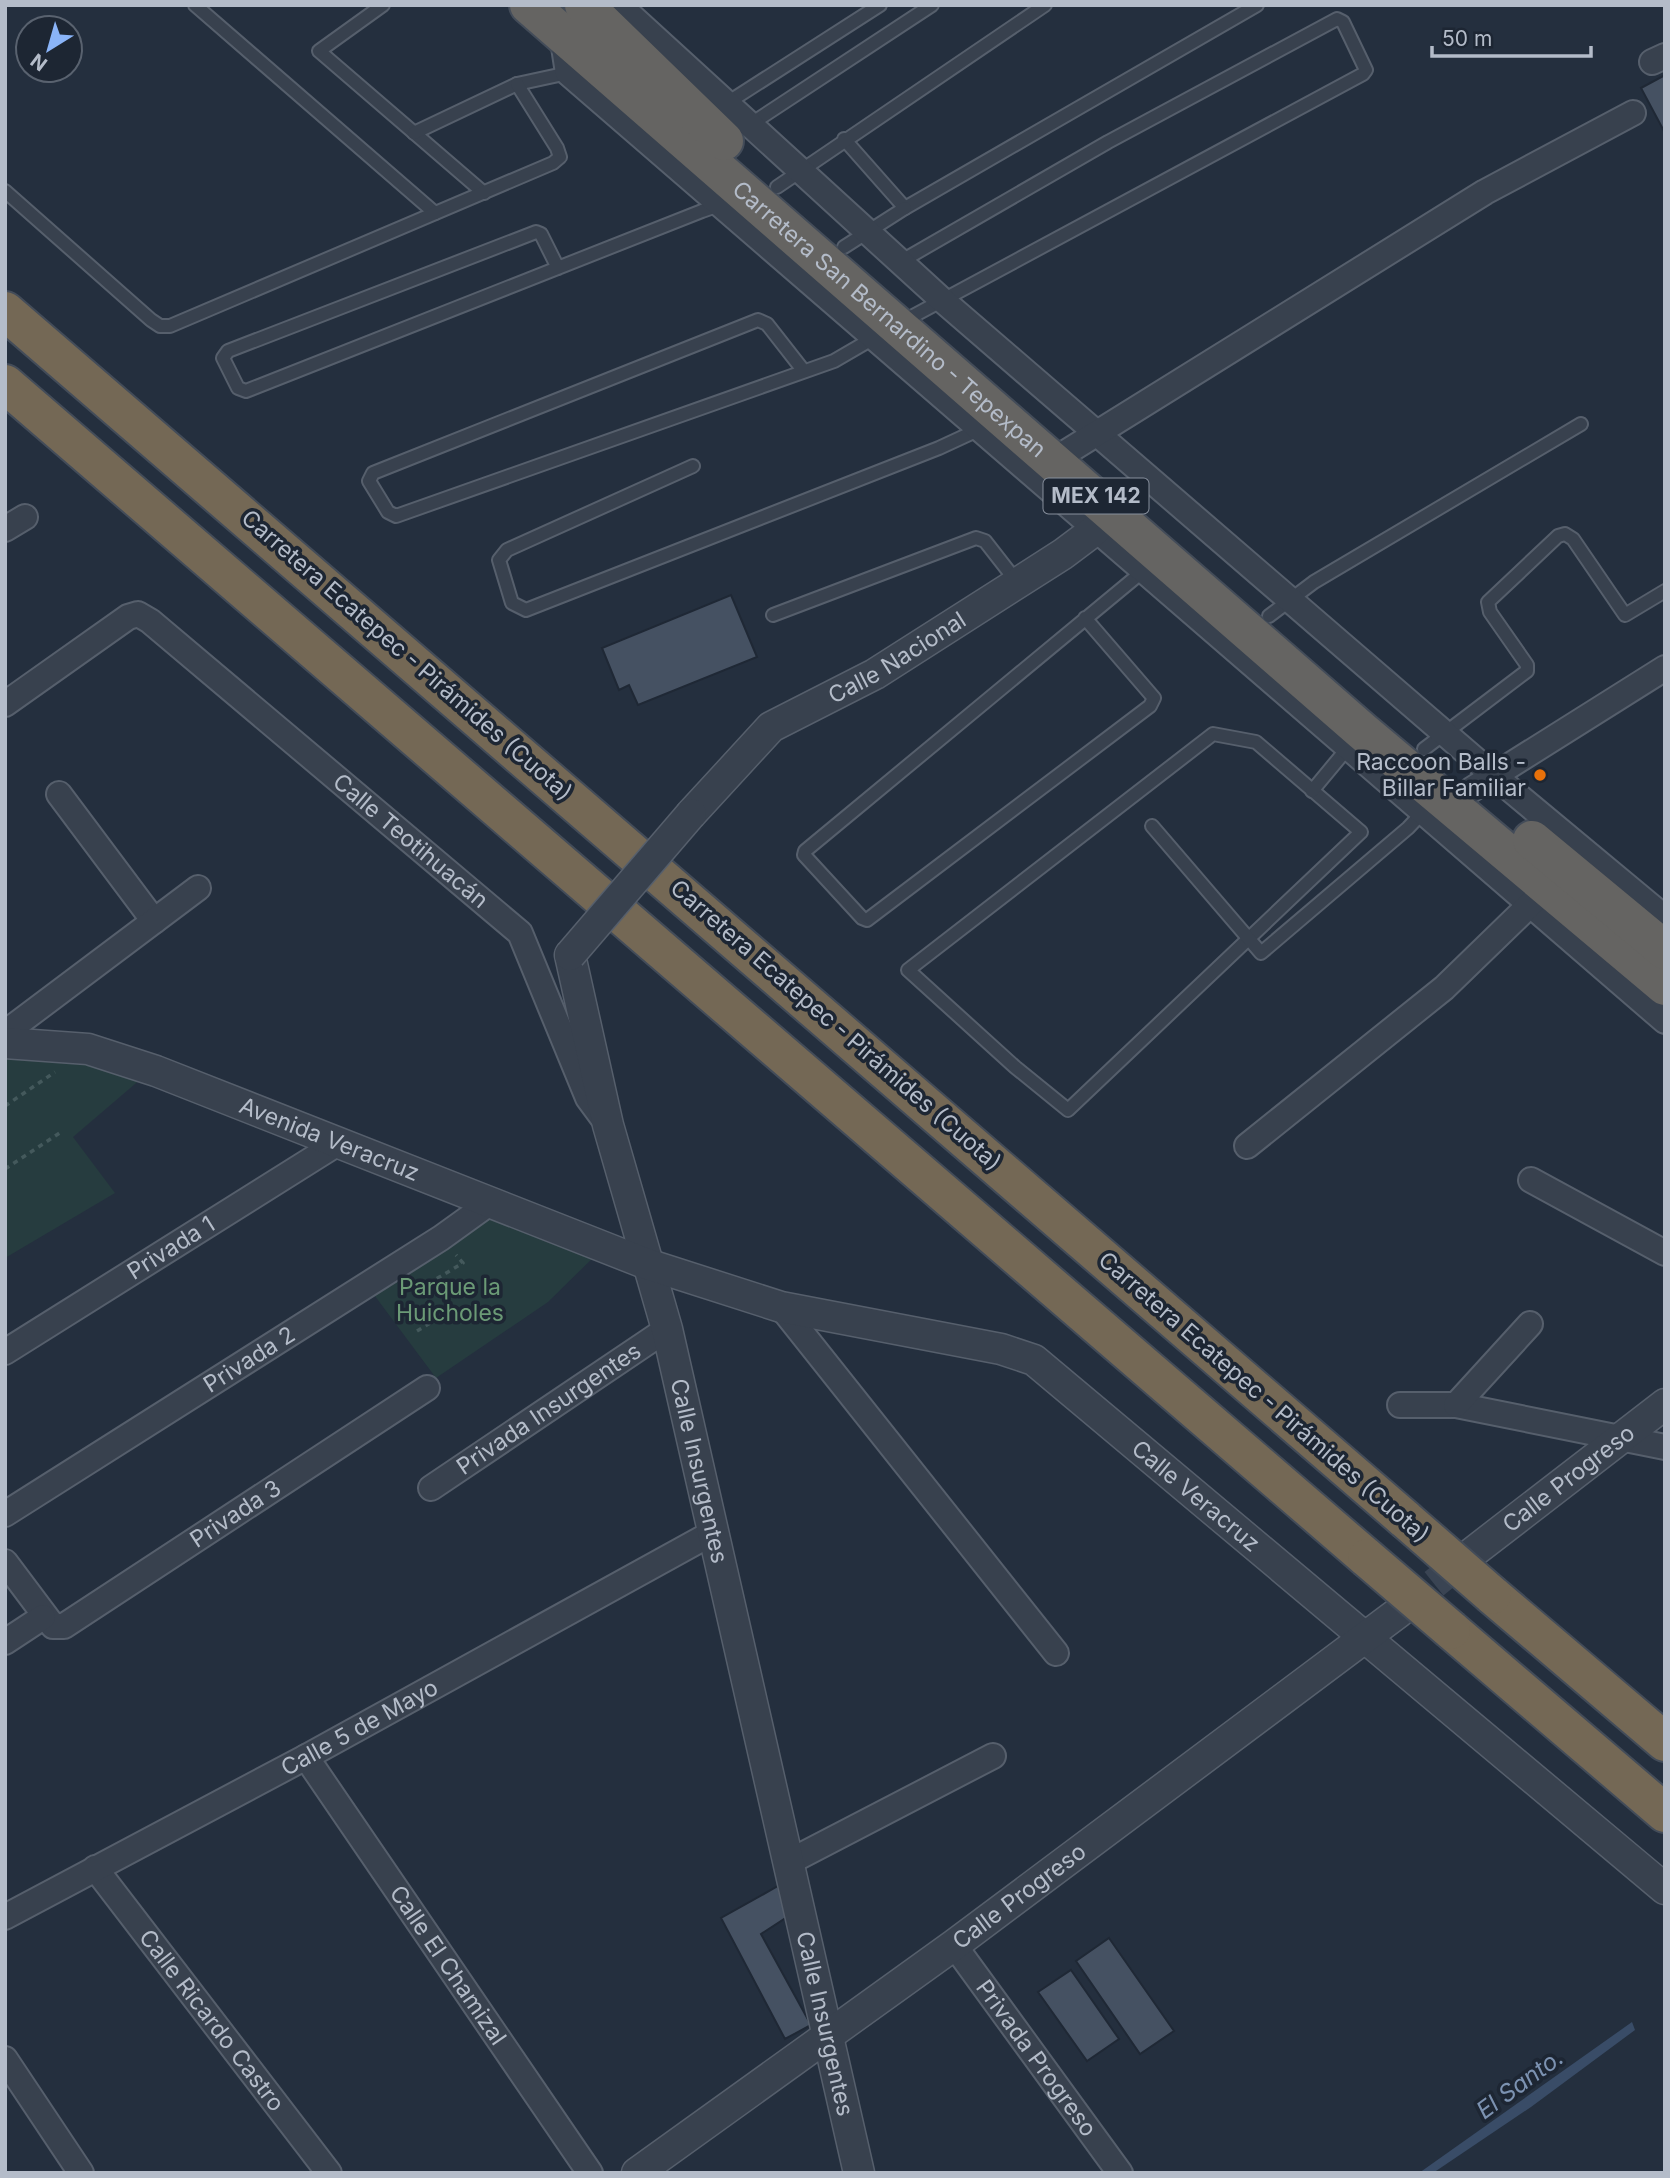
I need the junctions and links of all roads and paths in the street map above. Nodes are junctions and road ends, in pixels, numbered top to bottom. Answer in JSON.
{"nodes":[{"id":1,"x":195,"y":5,"type":"edge"},
{"id":2,"x":383,"y":5,"type":"edge"},
{"id":3,"x":529,"y":5,"type":"edge"},
{"id":4,"x":619,"y":5,"type":"edge"},
{"id":5,"x":880,"y":5,"type":"edge"},
{"id":6,"x":932,"y":5,"type":"edge"},
{"id":7,"x":1045,"y":5,"type":"edge"},
{"id":8,"x":1256,"y":5,"type":"edge"},
{"id":9,"x":573,"y":20,"type":"edge"},
{"id":10,"x":568,"y":73,"type":"junction"},
{"id":11,"x":517,"y":85,"type":"junction"},
{"id":12,"x":1633,"y":113,"type":"dead end"},
{"id":13,"x":725,"y":123,"type":"junction"},
{"id":14,"x":414,"y":133,"type":"junction"},
{"id":15,"x":844,"y":139,"type":"junction"},
{"id":16,"x":788,"y":179,"type":"junction"},
{"id":17,"x":5,"y":191,"type":"edge"},
{"id":18,"x":484,"y":193,"type":"junction"},
{"id":19,"x":719,"y":205,"type":"junction"},
{"id":20,"x":905,"y":208,"type":"junction"},
{"id":21,"x":435,"y":214,"type":"junction"},
{"id":22,"x":855,"y":240,"type":"junction"},
{"id":23,"x":900,"y":262,"type":"junction"},
{"id":24,"x":558,"y":268,"type":"junction"},
{"id":25,"x":5,"y":311,"type":"edge"},
{"id":26,"x":908,"y":318,"type":"junction"},
{"id":27,"x":803,"y":370,"type":"junction"},
{"id":28,"x":5,"y":384,"type":"edge"},
{"id":29,"x":991,"y":422,"type":"junction"},
{"id":30,"x":1581,"y":425,"type":"dead end"},
{"id":31,"x":1075,"y":447,"type":"junction"},
{"id":32,"x":693,"y":466,"type":"dead end"},
{"id":33,"x":1103,"y":519,"type":"junction"},
{"id":34,"x":1142,"y":572,"type":"junction"},
{"id":35,"x":1018,"y":583,"type":"junction"},
{"id":36,"x":1665,"y":591,"type":"edge"},
{"id":37,"x":1280,"y":608,"type":"junction"},
{"id":38,"x":774,"y":615,"type":"dead end"},
{"id":39,"x":1085,"y":618,"type":"junction"},
{"id":40,"x":1665,"y":668,"type":"edge"},
{"id":41,"x":5,"y":704,"type":"edge"},
{"id":42,"x":1355,"y":739,"type":"junction"},
{"id":43,"x":1434,"y":741,"type":"junction"},
{"id":44,"x":1312,"y":791,"type":"junction"},
{"id":45,"x":59,"y":793,"type":"dead end"},
{"id":46,"x":1456,"y":793,"type":"junction"},
{"id":47,"x":691,"y":814,"type":"joint"},
{"id":48,"x":1152,"y":826,"type":"dead end"},
{"id":49,"x":198,"y":888,"type":"dead end"},
{"id":50,"x":1539,"y":897,"type":"junction"},
{"id":51,"x":1665,"y":918,"type":"edge"},
{"id":52,"x":154,"y":921,"type":"junction"},
{"id":53,"x":1248,"y":941,"type":"junction"},
{"id":54,"x":1665,"y":950,"type":"edge"},
{"id":55,"x":1665,"y":986,"type":"edge"},
{"id":56,"x":1665,"y":1021,"type":"edge"},
{"id":57,"x":5,"y":1034,"type":"edge"},
{"id":58,"x":5,"y":1043,"type":"edge"},
{"id":59,"x":88,"y":1049,"type":"junction"},
{"id":60,"x":5,"y":1106,"type":"edge"},
{"id":61,"x":608,"y":1125,"type":"junction"},
{"id":62,"x":61,"y":1132,"type":"dead end"},
{"id":63,"x":338,"y":1143,"type":"junction"},
{"id":64,"x":1247,"y":1146,"type":"dead end"},
{"id":65,"x":5,"y":1169,"type":"edge"},
{"id":66,"x":1531,"y":1180,"type":"dead end"},
{"id":67,"x":491,"y":1202,"type":"junction"},
{"id":68,"x":441,"y":1238,"type":"junction"},
{"id":69,"x":1665,"y":1253,"type":"edge"},
{"id":70,"x":647,"y":1264,"type":"junction"},
{"id":71,"x":781,"y":1307,"type":"junction"},
{"id":72,"x":1530,"y":1324,"type":"dead end"},
{"id":73,"x":667,"y":1329,"type":"junction"},
{"id":74,"x":417,"y":1331,"type":"dead end"},
{"id":75,"x":5,"y":1352,"type":"edge"},
{"id":76,"x":427,"y":1388,"type":"dead end"},
{"id":77,"x":1665,"y":1404,"type":"edge"},
{"id":78,"x":1400,"y":1405,"type":"dead end"},
{"id":79,"x":1455,"y":1405,"type":"junction"},
{"id":80,"x":1618,"y":1439,"type":"junction"},
{"id":81,"x":1665,"y":1447,"type":"edge"},
{"id":82,"x":431,"y":1488,"type":"dead end"},
{"id":83,"x":5,"y":1514,"type":"edge"},
{"id":84,"x":714,"y":1532,"type":"junction"},
{"id":85,"x":1472,"y":1553,"type":"tunnel mouth"},
{"id":86,"x":5,"y":1562,"type":"edge"},
{"id":87,"x":1399,"y":1612,"type":"tunnel mouth"},
{"id":88,"x":43,"y":1617,"type":"junction"},
{"id":89,"x":1366,"y":1639,"type":"junction"},
{"id":90,"x":5,"y":1642,"type":"edge"},
{"id":91,"x":1056,"y":1653,"type":"dead end"},
{"id":92,"x":1665,"y":1742,"type":"edge"},
{"id":93,"x":993,"y":1756,"type":"dead end"},
{"id":94,"x":306,"y":1757,"type":"junction"},
{"id":95,"x":1665,"y":1813,"type":"edge"},
{"id":96,"x":789,"y":1862,"type":"junction"},
{"id":97,"x":95,"y":1868,"type":"junction"},
{"id":98,"x":1665,"y":1889,"type":"edge"},
{"id":99,"x":5,"y":1917,"type":"edge"},
{"id":100,"x":954,"y":1945,"type":"junction"},
{"id":101,"x":826,"y":2034,"type":"junction"},
{"id":102,"x":5,"y":2059,"type":"edge"},
{"id":103,"x":81,"y":2173,"type":"edge"},
{"id":104,"x":329,"y":2173,"type":"edge"},
{"id":105,"x":590,"y":2173,"type":"edge"},
{"id":106,"x":637,"y":2173,"type":"edge"},
{"id":107,"x":859,"y":2173,"type":"edge"},
{"id":108,"x":1120,"y":2173,"type":"edge"}],
"edges":[{"from":1,"to":21,"type":"lane"},
{"from":2,"to":14,"type":"lane"},
{"from":3,"to":9,"type":"highway","name":"Carretera San Bernardino - Tepexpan","number":"MEX 142"},
{"from":4,"to":13,"type":"street"},
{"from":5,"to":13,"type":"lane"},
{"from":6,"to":13,"type":"lane"},
{"from":7,"to":15,"type":"lane"},
{"from":8,"to":20,"type":"lane"},
{"from":9,"to":10,"type":"street"},
{"from":9,"to":13,"type":"highway","name":"Carretera San Bernardino - Tepexpan","number":"MEX 142"},
{"from":9,"to":26,"type":"highway","name":"Carretera San Bernardino - Tepexpan","number":"MEX 142"},
{"from":10,"to":11,"type":"lane"},
{"from":10,"to":19,"type":"street"},
{"from":11,"to":14,"type":"lane"},
{"from":11,"to":18,"type":"lane"},
{"from":12,"to":31,"type":"street"},
{"from":13,"to":16,"type":"highway","name":"Carretera San Bernardino - Tepexpan","number":"MEX 142"},
{"from":14,"to":18,"type":"lane"},
{"from":15,"to":16,"type":"lane"},
{"from":15,"to":20,"type":"lane"},
{"from":16,"to":22,"type":"highway","name":"Carretera San Bernardino - Tepexpan","number":"MEX 142"},
{"from":17,"to":21,"type":"lane"},
{"from":18,"to":21,"type":"lane"},
{"from":19,"to":24,"type":"lane"},
{"from":19,"to":26,"type":"street"},
{"from":20,"to":22,"type":"lane"},
{"from":22,"to":23,"type":"street"},
{"from":22,"to":26,"type":"highway","name":"Carretera San Bernardino - Tepexpan","number":"MEX 142"},
{"from":23,"to":26,"type":"street"},
{"from":23,"to":26,"type":"lane"},
{"from":24,"to":24,"type":"lane"},
{"from":25,"to":92,"type":"highway","name":"Carretera Ecatepec - Pirámides (Cuota)","bridge":true},
{"from":26,"to":27,"type":"lane"},
{"from":26,"to":29,"type":"highway","name":"Carretera San Bernardino - Tepexpan","number":"MEX 142"},
{"from":26,"to":31,"type":"highway","name":"Carretera San Bernardino - Tepexpan","number":"MEX 142"},
{"from":27,"to":27,"type":"lane"},
{"from":28,"to":95,"type":"highway","bridge":true},
{"from":29,"to":31,"type":"highway","name":"Carretera San Bernardino - Tepexpan","number":"MEX 142"},
{"from":29,"to":32,"type":"lane"},
{"from":29,"to":33,"type":"street"},
{"from":30,"to":37,"type":"lane"},
{"from":31,"to":33,"type":"highway","name":"Carretera San Bernardino - Tepexpan","number":"MEX 142"},
{"from":31,"to":37,"type":"highway","name":"Carretera San Bernardino - Tepexpan","number":"MEX 142"},
{"from":33,"to":34,"type":"street"},
{"from":33,"to":35,"type":"street","name":"Calle Nacional"},
{"from":33,"to":42,"type":"highway","name":"Carretera San Bernardino - Tepexpan","number":"MEX 142"},
{"from":34,"to":39,"type":"lane"},
{"from":34,"to":42,"type":"street"},
{"from":35,"to":38,"type":"lane"},
{"from":35,"to":47,"type":"street","name":"Calle Nacional"},
{"from":36,"to":43,"type":"lane"},
{"from":37,"to":43,"type":"highway","name":"Carretera San Bernardino - Tepexpan","number":"MEX 142"},
{"from":39,"to":39,"type":"lane"},
{"from":40,"to":46,"type":"street"},
{"from":41,"to":61,"type":"street","name":"Calle Teotihuacán"},
{"from":42,"to":44,"type":"lane"},
{"from":42,"to":46,"type":"highway","name":"Carretera San Bernardino - Tepexpan","number":"MEX 142"},
{"from":43,"to":46,"type":"highway","name":"Carretera San Bernardino - Tepexpan","number":"MEX 142"},
{"from":44,"to":53,"type":"lane"},
{"from":44,"to":53,"type":"lane"},
{"from":45,"to":52,"type":"street"},
{"from":46,"to":50,"type":"highway","name":"Carretera San Bernardino - Tepexpan","number":"MEX 142"},
{"from":46,"to":51,"type":"street"},
{"from":46,"to":53,"type":"lane"},
{"from":46,"to":54,"type":"highway","name":"Carretera San Bernardino - Tepexpan","number":"MEX 142"},
{"from":47,"to":61,"type":"street","name":"Calle Insurgentes","bridge":true},
{"from":48,"to":53,"type":"lane"},
{"from":49,"to":52,"type":"street"},
{"from":50,"to":55,"type":"highway","name":"Carretera San Bernardino - Tepexpan","number":"MEX 142"},
{"from":50,"to":56,"type":"street"},
{"from":50,"to":64,"type":"street"},
{"from":52,"to":57,"type":"street"},
{"from":58,"to":59,"type":"street","name":"Avenida Veracruz"},
{"from":59,"to":60,"type":"path"},
{"from":59,"to":63,"type":"street","name":"Avenida Veracruz"},
{"from":61,"to":70,"type":"street","name":"Calle Insurgentes"},
{"from":62,"to":65,"type":"path"},
{"from":63,"to":67,"type":"street","name":"Avenida Veracruz"},
{"from":63,"to":75,"type":"street","name":"Privada 1"},
{"from":66,"to":69,"type":"street"},
{"from":67,"to":68,"type":"street","name":"Privada 2"},
{"from":67,"to":70,"type":"street","name":"Avenida Veracruz"},
{"from":68,"to":74,"type":"path"},
{"from":68,"to":83,"type":"street","name":"Privada 2"},
{"from":70,"to":71,"type":"street","name":"Calle Veracruz"},
{"from":70,"to":73,"type":"street","name":"Calle Insurgentes"},
{"from":71,"to":89,"type":"street","name":"Calle Veracruz"},
{"from":71,"to":91,"type":"street"},
{"from":72,"to":79,"type":"street"},
{"from":73,"to":82,"type":"street","name":"Privada Insurgentes"},
{"from":73,"to":84,"type":"street","name":"Calle Insurgentes"},
{"from":76,"to":88,"type":"street","name":"Privada 3"},
{"from":77,"to":80,"type":"street","name":"Calle Progreso"},
{"from":78,"to":79,"type":"street"},
{"from":79,"to":80,"type":"street"},
{"from":80,"to":81,"type":"street"},
{"from":80,"to":85,"type":"street","name":"Calle Progreso"},
{"from":84,"to":94,"type":"street","name":"Calle 5 de Mayo"},
{"from":84,"to":96,"type":"street","name":"Calle Insurgentes"},
{"from":86,"to":88,"type":"street"},
{"from":87,"to":89,"type":"street","name":"Calle Progreso"},
{"from":88,"to":90,"type":"street"},
{"from":89,"to":98,"type":"street","name":"Calle Veracruz"},
{"from":89,"to":100,"type":"street","name":"Calle Progreso"},
{"from":93,"to":96,"type":"street"},
{"from":94,"to":97,"type":"street","name":"Calle 5 de Mayo"},
{"from":94,"to":105,"type":"street","name":"Calle El Chamizal"},
{"from":96,"to":101,"type":"street","name":"Calle Insurgentes"},
{"from":97,"to":99,"type":"street","name":"Calle 5 de Mayo"},
{"from":97,"to":104,"type":"street","name":"Calle Ricardo Castro"},
{"from":100,"to":101,"type":"street","name":"Calle Progreso"},
{"from":100,"to":108,"type":"street","name":"Privada Progreso"},
{"from":101,"to":106,"type":"street","name":"Calle Progreso"},
{"from":101,"to":107,"type":"street","name":"Calle Insurgentes"},
{"from":102,"to":103,"type":"street"}]}
